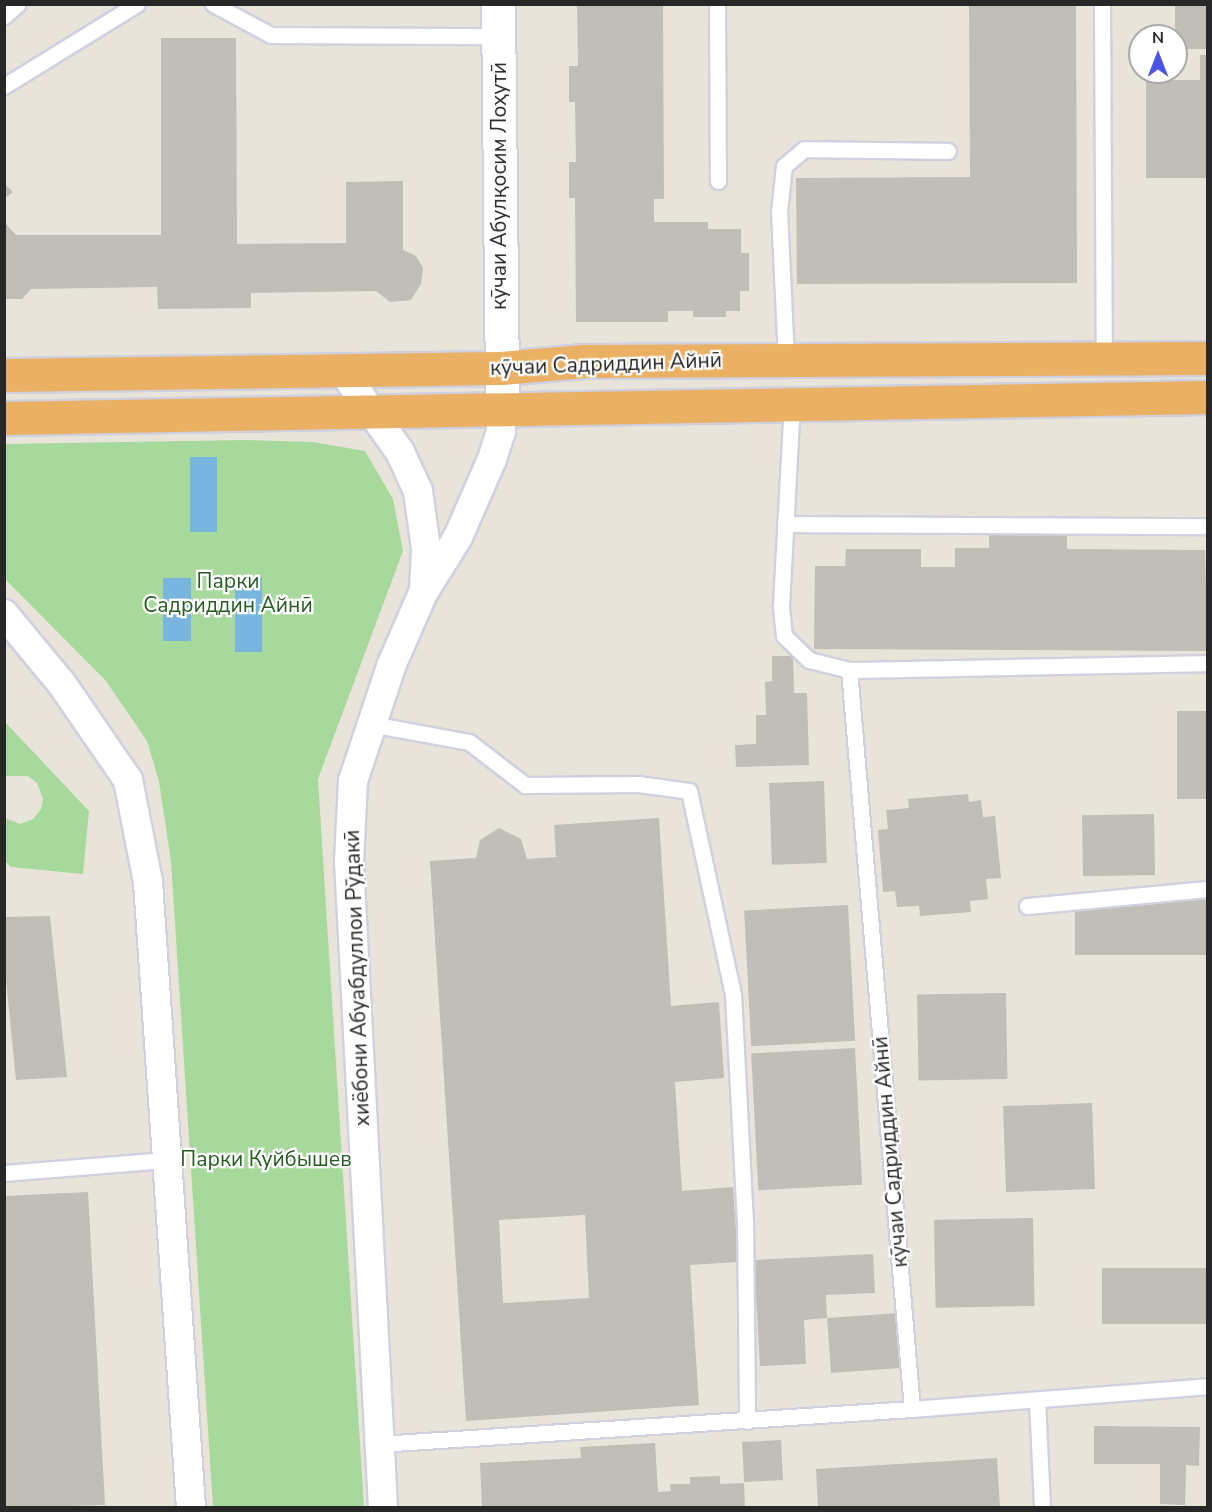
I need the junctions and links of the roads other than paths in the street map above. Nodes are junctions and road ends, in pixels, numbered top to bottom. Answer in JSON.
{"nodes":[{"id":1,"x":18,"y":4,"type":"edge"},
{"id":2,"x":137,"y":4,"type":"edge"},
{"id":3,"x":213,"y":4,"type":"edge"},
{"id":4,"x":717,"y":4,"type":"edge"},
{"id":5,"x":1102,"y":4,"type":"edge"},
{"id":6,"x":4,"y":16,"type":"edge"},
{"id":7,"x":498,"y":20,"type":"edge"},
{"id":8,"x":4,"y":86,"type":"edge"},
{"id":9,"x":948,"y":151,"type":"dead end"},
{"id":10,"x":718,"y":181,"type":"dead end"},
{"id":11,"x":1104,"y":358,"type":"junction"},
{"id":12,"x":1208,"y":358,"type":"edge"},
{"id":13,"x":786,"y":359,"type":"junction"},
{"id":14,"x":501,"y":368,"type":"junction"},
{"id":15,"x":342,"y":370,"type":"junction"},
{"id":16,"x":4,"y":375,"type":"edge"},
{"id":17,"x":1208,"y":397,"type":"edge"},
{"id":18,"x":792,"y":403,"type":"junction"},
{"id":19,"x":502,"y":408,"type":"junction"},
{"id":20,"x":372,"y":410,"type":"junction"},
{"id":21,"x":4,"y":418,"type":"edge"},
{"id":22,"x":785,"y":524,"type":"junction"},
{"id":23,"x":1208,"y":526,"type":"edge"},
{"id":24,"x":423,"y":592,"type":"junction"},
{"id":25,"x":4,"y":614,"type":"edge"},
{"id":26,"x":1208,"y":663,"type":"edge"},
{"id":27,"x":849,"y":670,"type":"junction"},
{"id":28,"x":371,"y":724,"type":"junction"},
{"id":29,"x":1208,"y":889,"type":"edge"},
{"id":30,"x":1027,"y":906,"type":"dead end"},
{"id":31,"x":167,"y":1160,"type":"junction"},
{"id":32,"x":4,"y":1173,"type":"edge"},
{"id":33,"x":1208,"y":1386,"type":"edge"},
{"id":34,"x":1037,"y":1400,"type":"junction"},
{"id":35,"x":912,"y":1409,"type":"junction"},
{"id":36,"x":747,"y":1421,"type":"junction"},
{"id":37,"x":379,"y":1444,"type":"junction"},
{"id":38,"x":191,"y":1508,"type":"edge"},
{"id":39,"x":383,"y":1508,"type":"edge"},
{"id":40,"x":1041,"y":1508,"type":"edge"}],
"edges":[{"from":1,"to":6,"type":"lane"},
{"from":2,"to":8,"type":"lane"},
{"from":3,"to":7,"type":"lane"},
{"from":4,"to":10,"type":"lane"},
{"from":5,"to":11,"type":"lane"},
{"from":7,"to":14,"type":"street","name":"кӯчаи Абулқосим Лоҳутӣ"},
{"from":9,"to":13,"type":"lane"},
{"from":11,"to":12,"type":"highway","name":"кӯчаи Садриддин Айнӣ"},
{"from":11,"to":13,"type":"highway","name":"кӯчаи Садриддин Айнӣ"},
{"from":13,"to":14,"type":"highway","name":"кӯчаи Садриддин Айнӣ"},
{"from":14,"to":15,"type":"highway","name":"кӯчаи Садриддин Айнӣ"},
{"from":14,"to":19,"type":"street","name":"кӯчаи Абулқосим Лоҳутӣ"},
{"from":15,"to":16,"type":"highway","name":"кӯчаи Садриддин Айнӣ"},
{"from":15,"to":20,"type":"street"},
{"from":17,"to":18,"type":"highway","name":"кӯчаи Садриддин Айнӣ"},
{"from":18,"to":19,"type":"highway","name":"кӯчаи Садриддин Айнӣ"},
{"from":18,"to":22,"type":"lane"},
{"from":19,"to":20,"type":"highway","name":"кӯчаи Садриддин Айнӣ"},
{"from":19,"to":24,"type":"street","name":"хиёбони Абуабдуллои Рӯдакӣ"},
{"from":20,"to":21,"type":"highway","name":"кӯчаи Садриддин Айнӣ"},
{"from":20,"to":24,"type":"street"},
{"from":22,"to":23,"type":"lane"},
{"from":22,"to":27,"type":"lane"},
{"from":24,"to":28,"type":"street","name":"хиёбони Абуабдуллои Рӯдакӣ"},
{"from":25,"to":31,"type":"street"},
{"from":26,"to":27,"type":"lane"},
{"from":27,"to":35,"type":"lane","name":"кӯчаи Садриддин Айнӣ"},
{"from":28,"to":36,"type":"lane"},
{"from":28,"to":37,"type":"street","name":"хиёбони Абуабдуллои Рӯдакӣ"},
{"from":29,"to":30,"type":"lane"},
{"from":31,"to":32,"type":"lane"},
{"from":31,"to":38,"type":"street"},
{"from":33,"to":34,"type":"lane"},
{"from":34,"to":35,"type":"lane"},
{"from":34,"to":40,"type":"lane"},
{"from":35,"to":36,"type":"lane"},
{"from":36,"to":37,"type":"lane"},
{"from":37,"to":39,"type":"street","name":"хиёбони Абуабдуллои Рӯдакӣ"}]}
